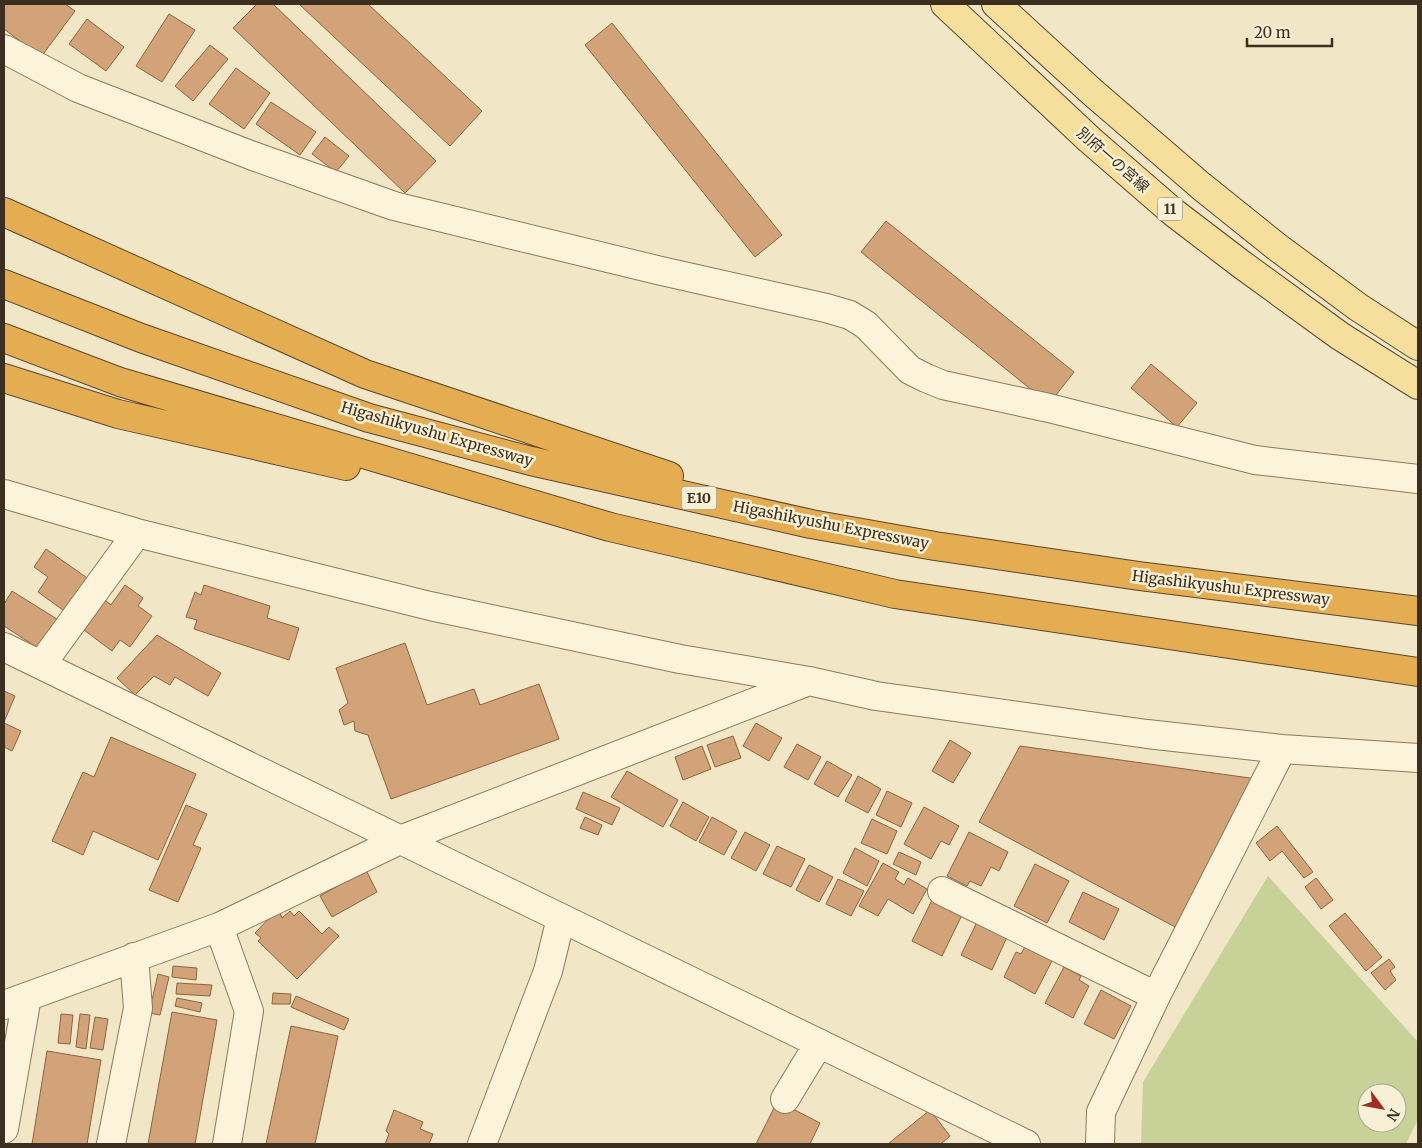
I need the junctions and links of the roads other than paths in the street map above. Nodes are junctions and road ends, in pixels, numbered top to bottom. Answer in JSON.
{"nodes":[{"id":1,"x":945,"y":4,"type":"edge"},
{"id":2,"x":996,"y":4,"type":"edge"},
{"id":3,"x":4,"y":49,"type":"edge"},
{"id":4,"x":4,"y":212,"type":"edge"},
{"id":5,"x":4,"y":284,"type":"edge"},
{"id":6,"x":4,"y":338,"type":"edge"},
{"id":7,"x":1418,"y":346,"type":"edge"},
{"id":8,"x":4,"y":378,"type":"edge"},
{"id":9,"x":1418,"y":385,"type":"edge"},
{"id":10,"x":1418,"y":479,"type":"edge"},
{"id":11,"x":4,"y":494,"type":"edge"},
{"id":12,"x":812,"y":524,"type":"junction"},
{"id":13,"x":610,"y":528,"type":"junction"},
{"id":14,"x":137,"y":533,"type":"junction"},
{"id":15,"x":1418,"y":611,"type":"edge"},
{"id":16,"x":4,"y":647,"type":"edge"},
{"id":17,"x":41,"y":665,"type":"junction"},
{"id":18,"x":1418,"y":672,"type":"edge"},
{"id":19,"x":809,"y":681,"type":"junction"},
{"id":20,"x":1282,"y":749,"type":"junction"},
{"id":21,"x":1418,"y":758,"type":"edge"},
{"id":22,"x":400,"y":840,"type":"junction"},
{"id":23,"x":942,"y":890,"type":"dead end"},
{"id":24,"x":561,"y":918,"type":"junction"},
{"id":25,"x":219,"y":927,"type":"junction"},
{"id":26,"x":134,"y":957,"type":"junction"},
{"id":27,"x":1156,"y":996,"type":"junction"},
{"id":28,"x":15,"y":1001,"type":"edge"},
{"id":29,"x":818,"y":1043,"type":"junction"},
{"id":30,"x":785,"y":1099,"type":"dead end"},
{"id":31,"x":4,"y":1128,"type":"edge"},
{"id":32,"x":111,"y":1144,"type":"edge"},
{"id":33,"x":227,"y":1144,"type":"edge"},
{"id":34,"x":482,"y":1144,"type":"edge"},
{"id":35,"x":1026,"y":1144,"type":"edge"},
{"id":36,"x":1100,"y":1144,"type":"edge"}],
"edges":[{"from":1,"to":9,"type":"main road","name":"別府一の宮線","number":"11"},
{"from":2,"to":7,"type":"main road","number":"11"},
{"from":3,"to":10,"type":"street"},
{"from":4,"to":12,"type":"highway"},
{"from":5,"to":12,"type":"highway","name":"Higashikyushu Expressway","number":"E10"},
{"from":6,"to":13,"type":"highway"},
{"from":8,"to":13,"type":"highway"},
{"from":11,"to":14,"type":"street"},
{"from":12,"to":15,"type":"highway","name":"Higashikyushu Expressway","number":"E10"},
{"from":13,"to":18,"type":"highway"},
{"from":14,"to":17,"type":"street"},
{"from":14,"to":19,"type":"street"},
{"from":16,"to":17,"type":"street"},
{"from":17,"to":22,"type":"street"},
{"from":19,"to":20,"type":"street"},
{"from":19,"to":22,"type":"street"},
{"from":20,"to":21,"type":"street"},
{"from":20,"to":27,"type":"street"},
{"from":22,"to":24,"type":"street"},
{"from":22,"to":25,"type":"street"},
{"from":23,"to":27,"type":"street"},
{"from":24,"to":29,"type":"street"},
{"from":24,"to":34,"type":"street"},
{"from":25,"to":26,"type":"street"},
{"from":25,"to":33,"type":"street"},
{"from":26,"to":28,"type":"street"},
{"from":26,"to":32,"type":"street"},
{"from":27,"to":36,"type":"street"},
{"from":28,"to":31,"type":"street"},
{"from":29,"to":30,"type":"street"},
{"from":29,"to":35,"type":"street"}]}
